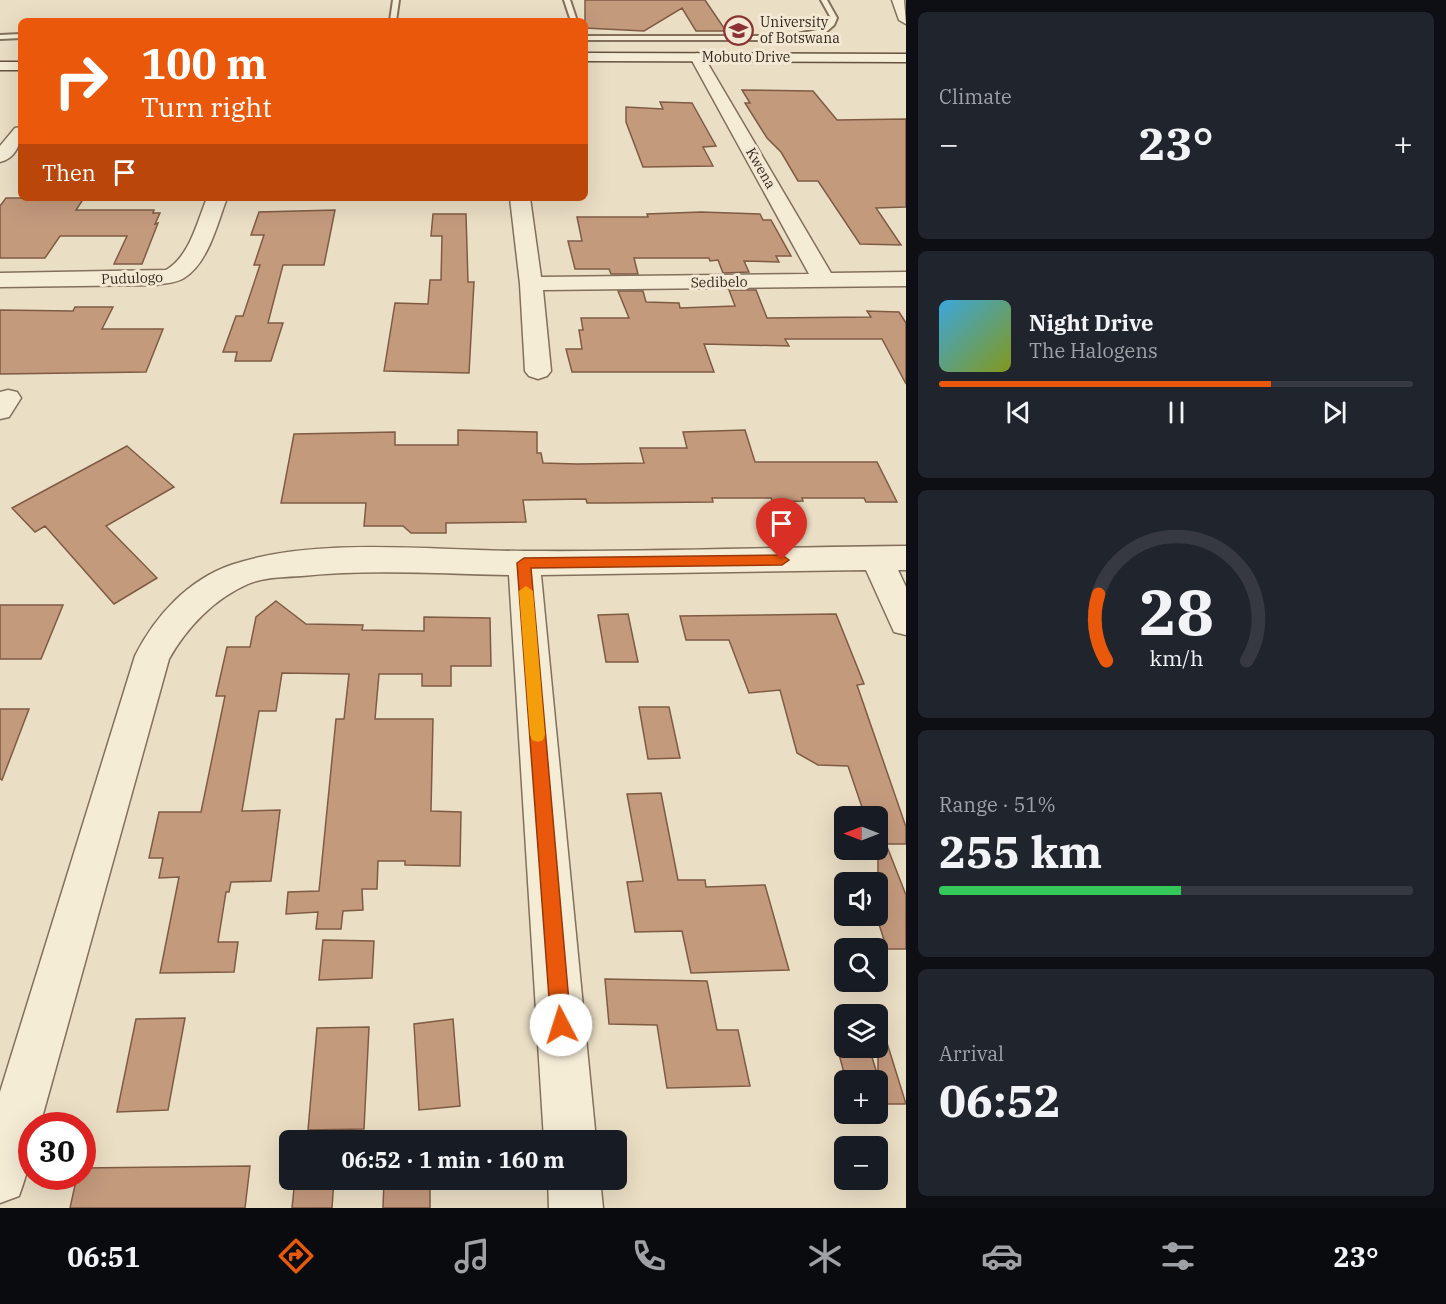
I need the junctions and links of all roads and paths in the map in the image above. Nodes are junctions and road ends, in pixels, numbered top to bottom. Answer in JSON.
{"nodes":[{"id":1,"x":396,"y":0,"type":"edge"},
{"id":2,"x":567,"y":0,"type":"edge"},
{"id":3,"x":824,"y":0,"type":"edge"},
{"id":4,"x":898,"y":0,"type":"edge"},
{"id":5,"x":393,"y":18,"type":"edge"},
{"id":6,"x":573,"y":18,"type":"edge"},
{"id":7,"x":906,"y":20,"type":"edge"},
{"id":8,"x":18,"y":36,"type":"edge"},
{"id":9,"x":0,"y":37,"type":"edge"},
{"id":10,"x":588,"y":38,"type":"edge"},
{"id":11,"x":906,"y":47,"type":"edge"},
{"id":12,"x":588,"y":57,"type":"edge"},
{"id":13,"x":867,"y":57,"type":"junction"},
{"id":14,"x":0,"y":58,"type":"edge"},
{"id":15,"x":18,"y":58,"type":"edge"},
{"id":16,"x":906,"y":58,"type":"edge"},
{"id":17,"x":699,"y":61,"type":"junction"},
{"id":18,"x":588,"y":64,"type":"edge"},
{"id":19,"x":0,"y":66,"type":"edge"},
{"id":20,"x":18,"y":66,"type":"edge"},
{"id":21,"x":884,"y":66,"type":"junction"},
{"id":22,"x":906,"y":66,"type":"edge"},
{"id":23,"x":906,"y":71,"type":"edge"},
{"id":24,"x":18,"y":135,"type":"edge"},
{"id":25,"x":2,"y":153,"type":"edge"},
{"id":26,"x":215,"y":201,"type":"edge"},
{"id":27,"x":520,"y":201,"type":"edge"},
{"id":28,"x":906,"y":279,"type":"edge"},
{"id":29,"x":0,"y":280,"type":"edge"},
{"id":30,"x":824,"y":280,"type":"junction"},
{"id":31,"x":531,"y":284,"type":"junction"},
{"id":32,"x":538,"y":371,"type":"dead end"},
{"id":33,"x":891,"y":558,"type":"edge"},
{"id":34,"x":524,"y":563,"type":"junction"},
{"id":35,"x":906,"y":622,"type":"edge"},
{"id":36,"x":569,"y":1130,"type":"edge"},
{"id":37,"x":0,"y":1177,"type":"edge"},
{"id":38,"x":575,"y":1190,"type":"edge"},
{"id":39,"x":576,"y":1208,"type":"edge"}],
"edges":[{"from":1,"to":5,"type":"lane"},
{"from":2,"to":6,"type":"lane"},
{"from":3,"to":10,"type":"lane"},
{"from":4,"to":7,"type":"street"},
{"from":8,"to":9,"type":"lane"},
{"from":11,"to":13,"type":"street"},
{"from":12,"to":17,"type":"street","name":"Mobuto Drive"},
{"from":13,"to":16,"type":"street","name":"Mobuto Drive"},
{"from":13,"to":17,"type":"street","name":"Mobuto Drive"},
{"from":14,"to":15,"type":"street"},
{"from":17,"to":18,"type":"street"},
{"from":17,"to":21,"type":"street"},
{"from":17,"to":30,"type":"street","name":"Kwena"},
{"from":19,"to":20,"type":"street"},
{"from":21,"to":22,"type":"street"},
{"from":21,"to":23,"type":"street"},
{"from":24,"to":25,"type":"street"},
{"from":26,"to":29,"type":"street","name":"Pudulogo"},
{"from":27,"to":31,"type":"street"},
{"from":28,"to":30,"type":"street","name":"Sedibelo"},
{"from":30,"to":31,"type":"street","name":"Sedibelo"},
{"from":31,"to":32,"type":"street"},
{"from":33,"to":34,"type":"street"},
{"from":33,"to":35,"type":"street"},
{"from":34,"to":36,"type":"street"},
{"from":34,"to":37,"type":"street"},
{"from":38,"to":39,"type":"street"}]}
